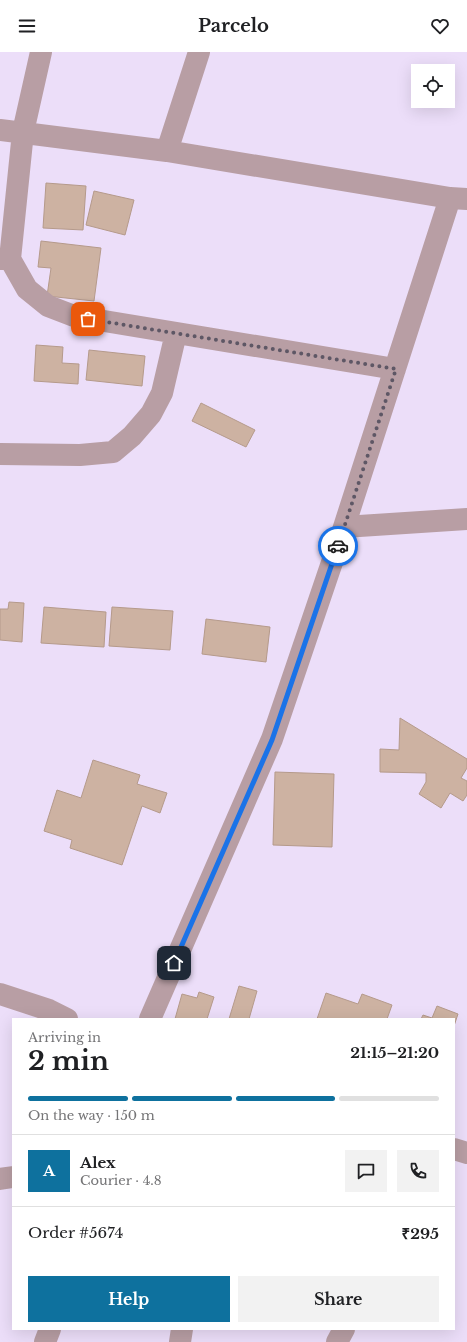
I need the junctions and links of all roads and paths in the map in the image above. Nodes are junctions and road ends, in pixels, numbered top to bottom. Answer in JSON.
{"nodes":[{"id":1,"x":41,"y":52,"type":"edge"},
{"id":2,"x":199,"y":52,"type":"edge"},
{"id":3,"x":0,"y":130,"type":"edge"},
{"id":4,"x":23,"y":132,"type":"junction"},
{"id":5,"x":167,"y":151,"type":"junction"},
{"id":6,"x":459,"y":199,"type":"edge"},
{"id":7,"x":5,"y":259,"type":"edge"},
{"id":8,"x":176,"y":333,"type":"junction"},
{"id":9,"x":396,"y":369,"type":"junction"},
{"id":10,"x":0,"y":454,"type":"edge"},
{"id":11,"x":467,"y":519,"type":"edge"},
{"id":12,"x":344,"y":527,"type":"junction"},
{"id":13,"x":0,"y":994,"type":"edge"},
{"id":14,"x":66,"y":1018,"type":"edge"},
{"id":15,"x":150,"y":1018,"type":"edge"},
{"id":16,"x":455,"y":1149,"type":"edge"},
{"id":17,"x":467,"y":1153,"type":"edge"},
{"id":18,"x":12,"y":1177,"type":"edge"},
{"id":19,"x":0,"y":1179,"type":"edge"},
{"id":20,"x":50,"y":1330,"type":"edge"},
{"id":21,"x":182,"y":1330,"type":"edge"},
{"id":22,"x":343,"y":1330,"type":"edge"},
{"id":23,"x":45,"y":1342,"type":"edge"},
{"id":24,"x":180,"y":1342,"type":"edge"},
{"id":25,"x":337,"y":1342,"type":"edge"}],
"edges":[{"from":1,"to":4,"type":"street"},
{"from":2,"to":5,"type":"street"},
{"from":3,"to":4,"type":"street"},
{"from":4,"to":5,"type":"street"},
{"from":4,"to":7,"type":"street"},
{"from":5,"to":6,"type":"street"},
{"from":6,"to":9,"type":"street"},
{"from":7,"to":8,"type":"street"},
{"from":8,"to":9,"type":"street"},
{"from":8,"to":10,"type":"street"},
{"from":9,"to":12,"type":"street"},
{"from":11,"to":12,"type":"street"},
{"from":12,"to":15,"type":"street"},
{"from":13,"to":14,"type":"street"},
{"from":16,"to":17,"type":"street"},
{"from":18,"to":19,"type":"street"},
{"from":20,"to":23,"type":"street"},
{"from":21,"to":24,"type":"street"},
{"from":22,"to":25,"type":"street"}]}
